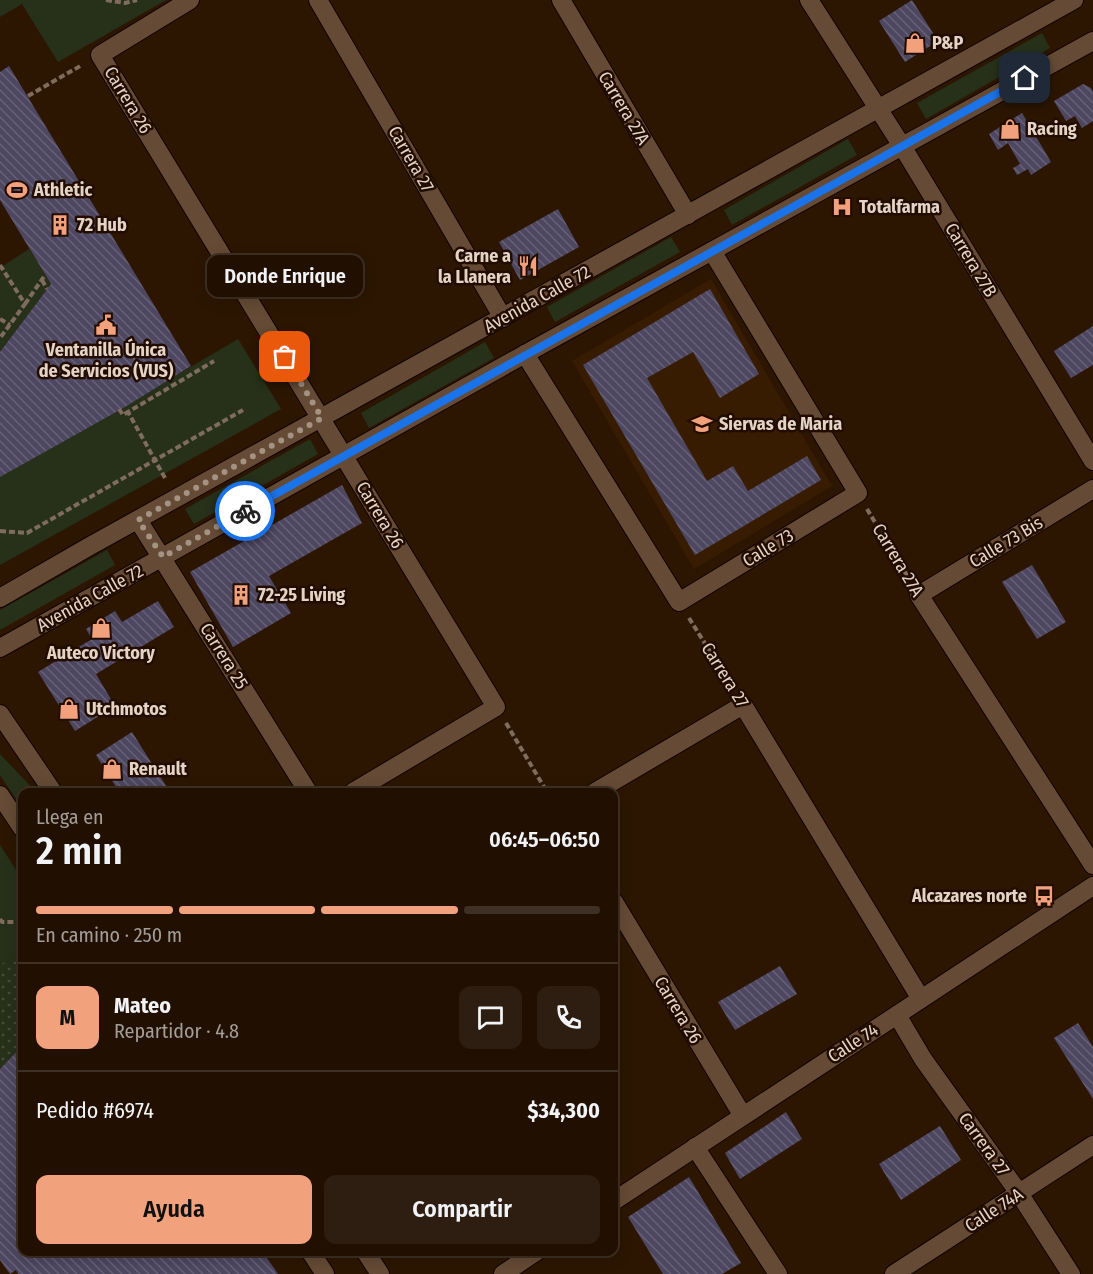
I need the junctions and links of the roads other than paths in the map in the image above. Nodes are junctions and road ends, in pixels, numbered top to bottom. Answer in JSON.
{"nodes":[{"id":1,"x":190,"y":0,"type":"edge"},
{"id":2,"x":318,"y":0,"type":"edge"},
{"id":3,"x":561,"y":0,"type":"edge"},
{"id":4,"x":809,"y":0,"type":"edge"},
{"id":5,"x":1066,"y":2,"type":"edge"},
{"id":6,"x":1091,"y":46,"type":"edge"},
{"id":7,"x":878,"y":109,"type":"junction"},
{"id":8,"x":902,"y":146,"type":"junction"},
{"id":9,"x":688,"y":215,"type":"junction"},
{"id":10,"x":712,"y":250,"type":"junction"},
{"id":11,"x":503,"y":318,"type":"junction"},
{"id":12,"x":525,"y":354,"type":"junction"},
{"id":13,"x":322,"y":418,"type":"junction"},
{"id":14,"x":344,"y":455,"type":"junction"},
{"id":15,"x":1093,"y":461,"type":"edge"},
{"id":16,"x":1093,"y":489,"type":"edge"},
{"id":17,"x":138,"y":520,"type":"junction"},
{"id":18,"x":163,"y":557,"type":"junction"},
{"id":19,"x":919,"y":595,"type":"joint"},
{"id":20,"x":0,"y":598,"type":"edge"},
{"id":21,"x":0,"y":648,"type":"edge"},
{"id":22,"x":0,"y":714,"type":"edge"},
{"id":23,"x":50,"y":788,"type":"edge"},
{"id":24,"x":306,"y":788,"type":"edge"},
{"id":25,"x":360,"y":788,"type":"edge"},
{"id":26,"x":602,"y":788,"type":"edge"},
{"id":27,"x":0,"y":795,"type":"edge"},
{"id":28,"x":18,"y":822,"type":"edge"},
{"id":29,"x":1093,"y":865,"type":"edge"},
{"id":30,"x":1093,"y":886,"type":"edge"},
{"id":31,"x":618,"y":909,"type":"edge"},
{"id":32,"x":921,"y":999,"type":"junction"},
{"id":33,"x":897,"y":1015,"type":"junction"},
{"id":34,"x":743,"y":1116,"type":"junction"},
{"id":35,"x":1093,"y":1145,"type":"edge"},
{"id":36,"x":695,"y":1147,"type":"junction"},
{"id":37,"x":1019,"y":1193,"type":"junction"},
{"id":38,"x":618,"y":1198,"type":"edge"},
{"id":39,"x":313,"y":1256,"type":"edge"},
{"id":40,"x":368,"y":1256,"type":"edge"},
{"id":41,"x":530,"y":1256,"type":"edge"},
{"id":42,"x":325,"y":1274,"type":"edge"},
{"id":43,"x":380,"y":1274,"type":"edge"},
{"id":44,"x":503,"y":1274,"type":"edge"},
{"id":45,"x":778,"y":1274,"type":"edge"},
{"id":46,"x":894,"y":1274,"type":"edge"},
{"id":47,"x":1071,"y":1274,"type":"edge"}],
"edges":[{"from":1,"to":13,"type":"street","name":"Carrera 26"},
{"from":2,"to":11,"type":"street","name":"Carrera 27"},
{"from":3,"to":9,"type":"street","name":"Carrera 27A"},
{"from":4,"to":7,"type":"street","name":"Carrera 27B"},
{"from":5,"to":7,"type":"street","name":"Avenida Calle 72"},
{"from":6,"to":8,"type":"street","name":"Avenida Calle 72"},
{"from":7,"to":8,"type":"street","name":"Carrera 27B"},
{"from":7,"to":9,"type":"street","name":"Avenida Calle 72"},
{"from":8,"to":10,"type":"street","name":"Avenida Calle 72"},
{"from":8,"to":15,"type":"street","name":"Carrera 27B"},
{"from":9,"to":11,"type":"street","name":"Avenida Calle 72"},
{"from":10,"to":12,"type":"street","name":"Avenida Calle 72"},
{"from":10,"to":12,"type":"street","name":"Calle 73"},
{"from":11,"to":13,"type":"street","name":"Avenida Calle 72"},
{"from":12,"to":14,"type":"street","name":"Avenida Calle 72"},
{"from":13,"to":14,"type":"street","name":"Carrera 26"},
{"from":13,"to":17,"type":"street","name":"Avenida Calle 72"},
{"from":14,"to":18,"type":"street","name":"Avenida Calle 72"},
{"from":14,"to":25,"type":"street","name":"Carrera 26"},
{"from":16,"to":19,"type":"street","name":"Calle 73 Bis"},
{"from":17,"to":18,"type":"street","name":"Carrera 25"},
{"from":17,"to":20,"type":"street","name":"Avenida Calle 72"},
{"from":18,"to":21,"type":"street","name":"Avenida Calle 72"},
{"from":18,"to":24,"type":"street","name":"Carrera 25"},
{"from":19,"to":29,"type":"street","name":"Carrera 27A"},
{"from":22,"to":23,"type":"street"},
{"from":26,"to":32,"type":"street","name":"Carrera 27"},
{"from":27,"to":28,"type":"street"},
{"from":30,"to":32,"type":"street","name":"Calle 74"},
{"from":31,"to":34,"type":"street","name":"Carrera 26"},
{"from":32,"to":33,"type":"street","name":"Calle 74"},
{"from":33,"to":34,"type":"street","name":"Calle 74"},
{"from":33,"to":37,"type":"street","name":"Carrera 27"},
{"from":34,"to":36,"type":"street","name":"Calle 74"},
{"from":35,"to":37,"type":"street","name":"Calle 74A"},
{"from":36,"to":38,"type":"street","name":"Calle 74"},
{"from":36,"to":45,"type":"street"},
{"from":37,"to":46,"type":"street","name":"Calle 74A"},
{"from":37,"to":47,"type":"street","name":"Carrera 27"},
{"from":39,"to":42,"type":"street"},
{"from":40,"to":43,"type":"street"},
{"from":41,"to":44,"type":"street"}]}
